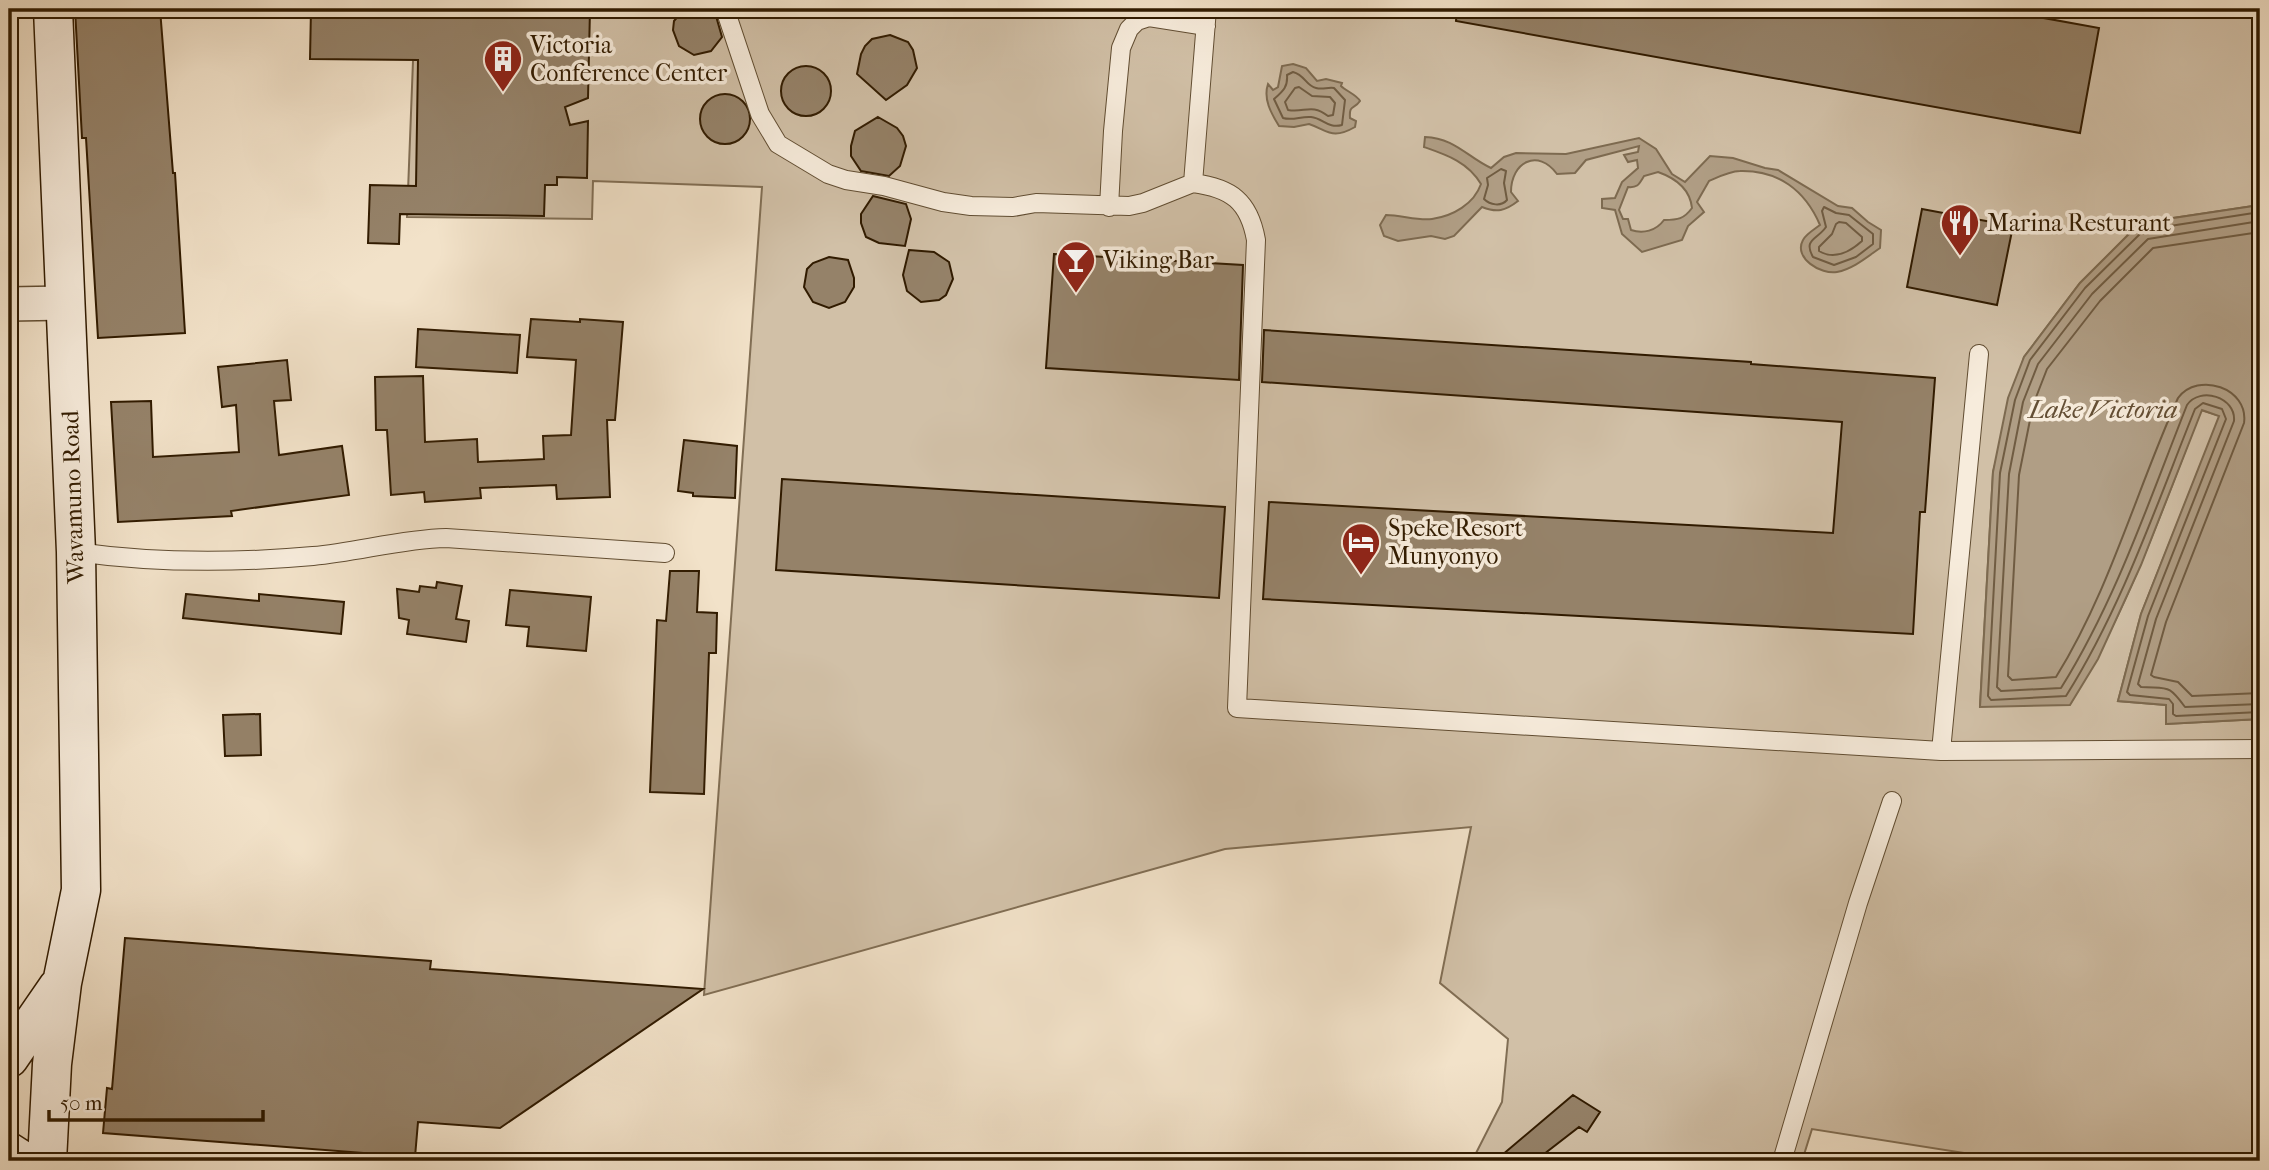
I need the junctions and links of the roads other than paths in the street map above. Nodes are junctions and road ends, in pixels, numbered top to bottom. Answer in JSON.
{"nodes":[{"id":1,"x":53,"y":9,"type":"edge"},
{"id":2,"x":725,"y":9,"type":"edge"},
{"id":3,"x":1207,"y":17,"type":"edge"},
{"id":4,"x":1193,"y":183,"type":"junction"},
{"id":5,"x":1110,"y":207,"type":"junction"},
{"id":6,"x":66,"y":303,"type":"junction"},
{"id":7,"x":9,"y":304,"type":"edge"},
{"id":8,"x":1979,"y":354,"type":"dead end"},
{"id":9,"x":76,"y":552,"type":"junction"},
{"id":10,"x":665,"y":554,"type":"dead end"},
{"id":11,"x":2260,"y":750,"type":"edge"},
{"id":12,"x":1941,"y":751,"type":"junction"},
{"id":13,"x":1892,"y":801,"type":"dead end"},
{"id":14,"x":62,"y":983,"type":"junction"},
{"id":15,"x":9,"y":1058,"type":"edge"},
{"id":16,"x":9,"y":1152,"type":"edge"},
{"id":17,"x":23,"y":1161,"type":"edge"},
{"id":18,"x":47,"y":1161,"type":"edge"},
{"id":19,"x":1782,"y":1161,"type":"edge"}],
"edges":[{"from":1,"to":6,"type":"main road","name":"Wavamuno Road"},
{"from":2,"to":5,"type":"lane"},
{"from":3,"to":4,"type":"lane"},
{"from":3,"to":5,"type":"lane"},
{"from":4,"to":5,"type":"lane"},
{"from":4,"to":12,"type":"lane"},
{"from":6,"to":7,"type":"street"},
{"from":6,"to":9,"type":"main road","name":"Wavamuno Road"},
{"from":8,"to":12,"type":"lane"},
{"from":9,"to":10,"type":"lane"},
{"from":9,"to":14,"type":"main road","name":"Wavamuno Road"},
{"from":11,"to":12,"type":"lane"},
{"from":13,"to":19,"type":"lane"},
{"from":14,"to":15,"type":"main road","name":"Wavamuno Road"},
{"from":14,"to":18,"type":"main road","name":"Wavamuno Road"},
{"from":16,"to":17,"type":"main road"}]}
